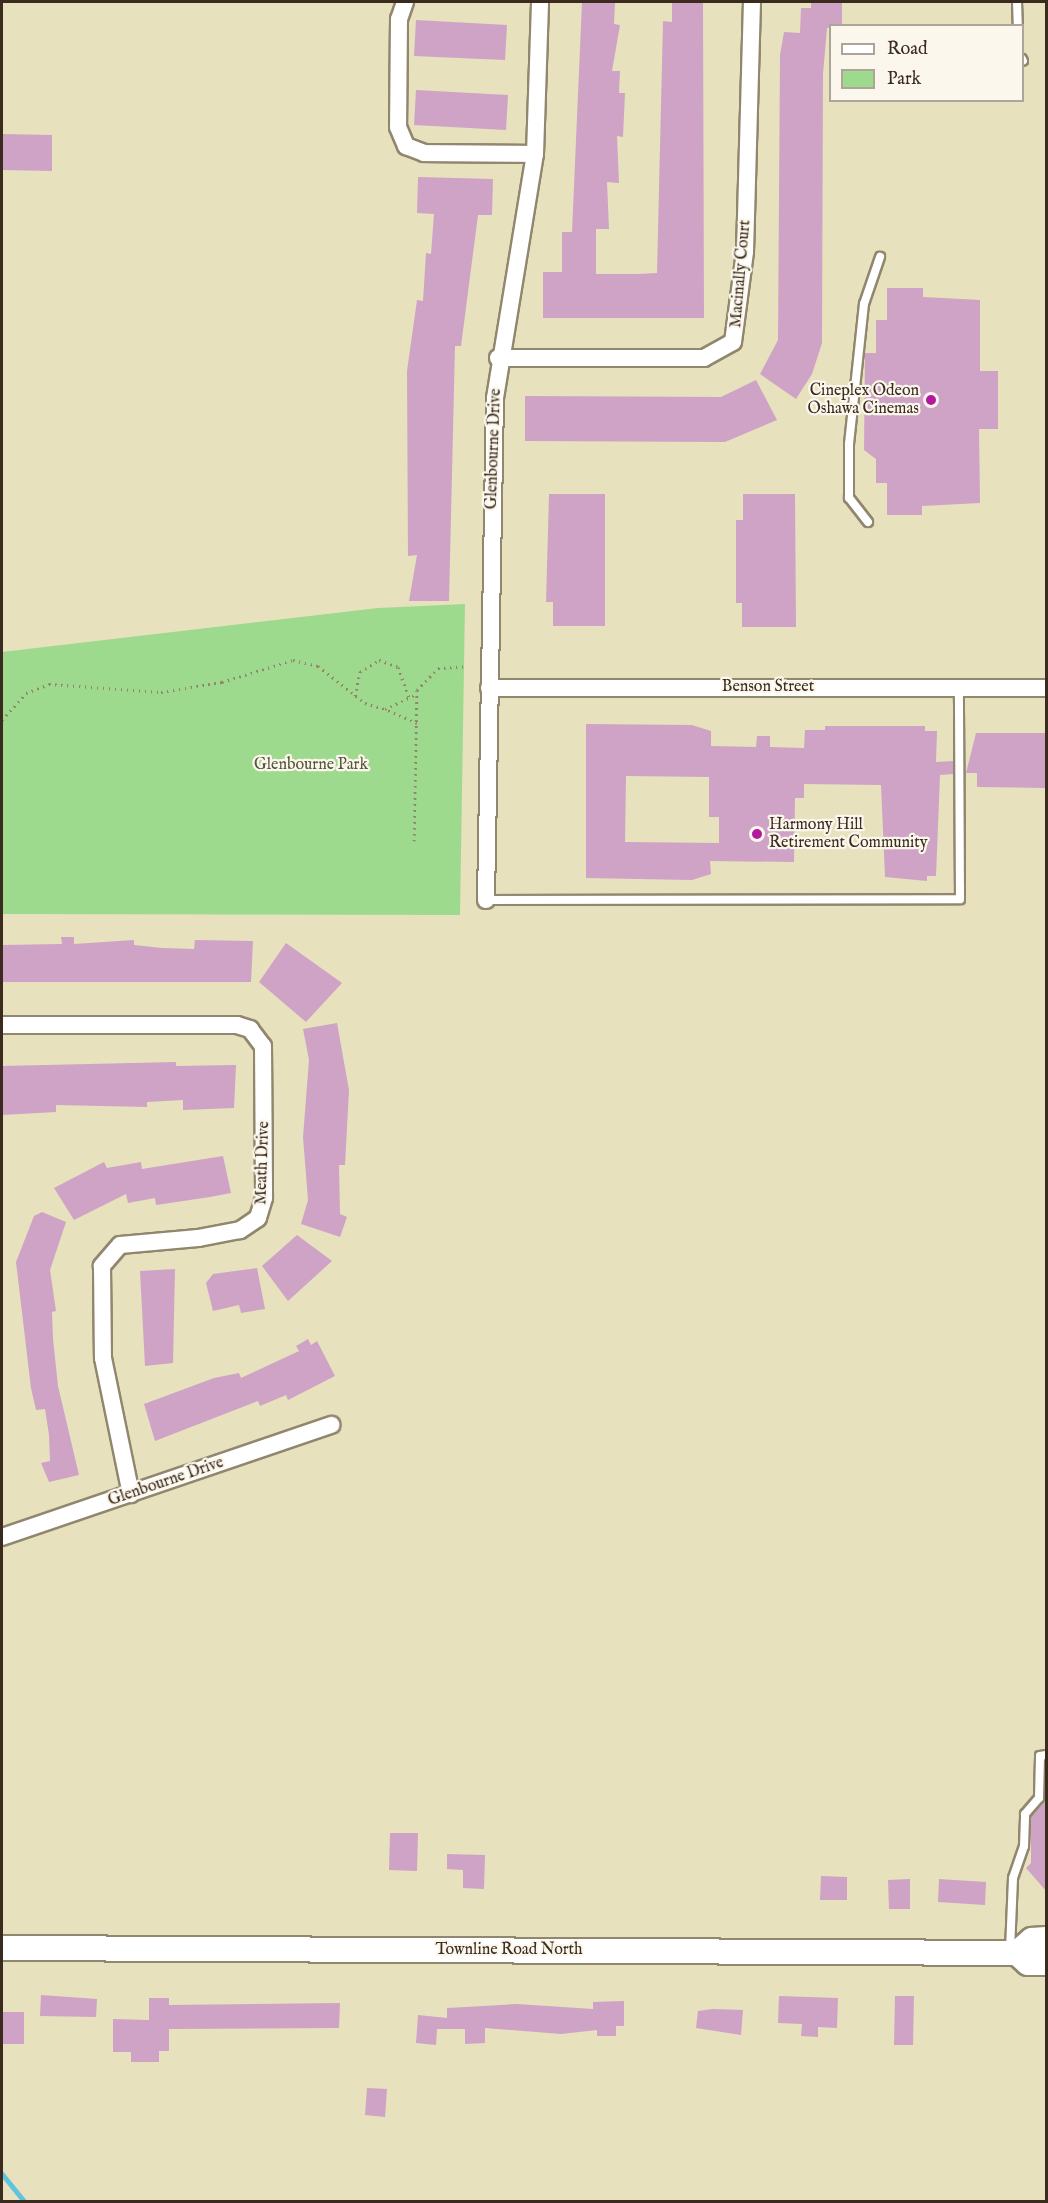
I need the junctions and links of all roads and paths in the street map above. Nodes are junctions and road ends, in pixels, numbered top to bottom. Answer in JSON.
{"nodes":[{"id":1,"x":405,"y":2,"type":"edge"},
{"id":2,"x":540,"y":2,"type":"edge"},
{"id":3,"x":752,"y":2,"type":"edge"},
{"id":4,"x":1017,"y":2,"type":"edge"},
{"id":5,"x":1018,"y":24,"type":"edge"},
{"id":6,"x":535,"y":154,"type":"junction"},
{"id":7,"x":880,"y":258,"type":"dead end"},
{"id":8,"x":498,"y":358,"type":"junction"},
{"id":9,"x":868,"y":522,"type":"dead end"},
{"id":10,"x":468,"y":666,"type":"dead end"},
{"id":11,"x":489,"y":688,"type":"junction"},
{"id":12,"x":959,"y":688,"type":"junction"},
{"id":13,"x":1047,"y":688,"type":"edge"},
{"id":14,"x":417,"y":694,"type":"junction"},
{"id":15,"x":355,"y":696,"type":"junction"},
{"id":16,"x":409,"y":698,"type":"junction"},
{"id":17,"x":385,"y":709,"type":"junction"},
{"id":18,"x":2,"y":720,"type":"edge"},
{"id":19,"x":417,"y":723,"type":"junction"},
{"id":20,"x":414,"y":842,"type":"dead end"},
{"id":21,"x":486,"y":900,"type":"joint"},
{"id":22,"x":2,"y":1025,"type":"edge"},
{"id":23,"x":331,"y":1425,"type":"dead end"},
{"id":24,"x":131,"y":1494,"type":"junction"},
{"id":25,"x":2,"y":1537,"type":"edge"},
{"id":26,"x":1047,"y":1755,"type":"edge"},
{"id":27,"x":1043,"y":1798,"type":"edge"},
{"id":28,"x":1045,"y":1939,"type":"edge"},
{"id":29,"x":2,"y":1947,"type":"edge"},
{"id":30,"x":1014,"y":1953,"type":"junction"},
{"id":31,"x":1047,"y":1963,"type":"edge"}],
"edges":[{"from":1,"to":6,"type":"street"},
{"from":2,"to":6,"type":"street","name":"Glenbourne Drive"},
{"from":3,"to":8,"type":"street","name":"Macinally Court"},
{"from":4,"to":5,"type":"lane"},
{"from":6,"to":8,"type":"street","name":"Glenbourne Drive"},
{"from":7,"to":9,"type":"lane"},
{"from":8,"to":11,"type":"street","name":"Glenbourne Drive"},
{"from":10,"to":14,"type":"path"},
{"from":11,"to":12,"type":"street","name":"Benson Street"},
{"from":11,"to":21,"type":"street","name":"Glenbourne Drive"},
{"from":12,"to":13,"type":"street","name":"Benson Street"},
{"from":12,"to":21,"type":"lane"},
{"from":14,"to":16,"type":"path"},
{"from":14,"to":19,"type":"path"},
{"from":15,"to":16,"type":"path"},
{"from":15,"to":17,"type":"path"},
{"from":15,"to":18,"type":"path"},
{"from":16,"to":17,"type":"path"},
{"from":17,"to":19,"type":"path"},
{"from":19,"to":20,"type":"path"},
{"from":22,"to":24,"type":"street","name":"Meath Drive"},
{"from":23,"to":24,"type":"street","name":"Glenbourne Drive"},
{"from":24,"to":25,"type":"street","name":"Glenbourne Drive"},
{"from":26,"to":27,"type":"lane"},
{"from":27,"to":30,"type":"lane"},
{"from":28,"to":30,"type":"main road","name":"Townline Road North"},
{"from":29,"to":30,"type":"main road","name":"Townline Road North"},
{"from":30,"to":31,"type":"main road","name":"Townline Road North"}]}
